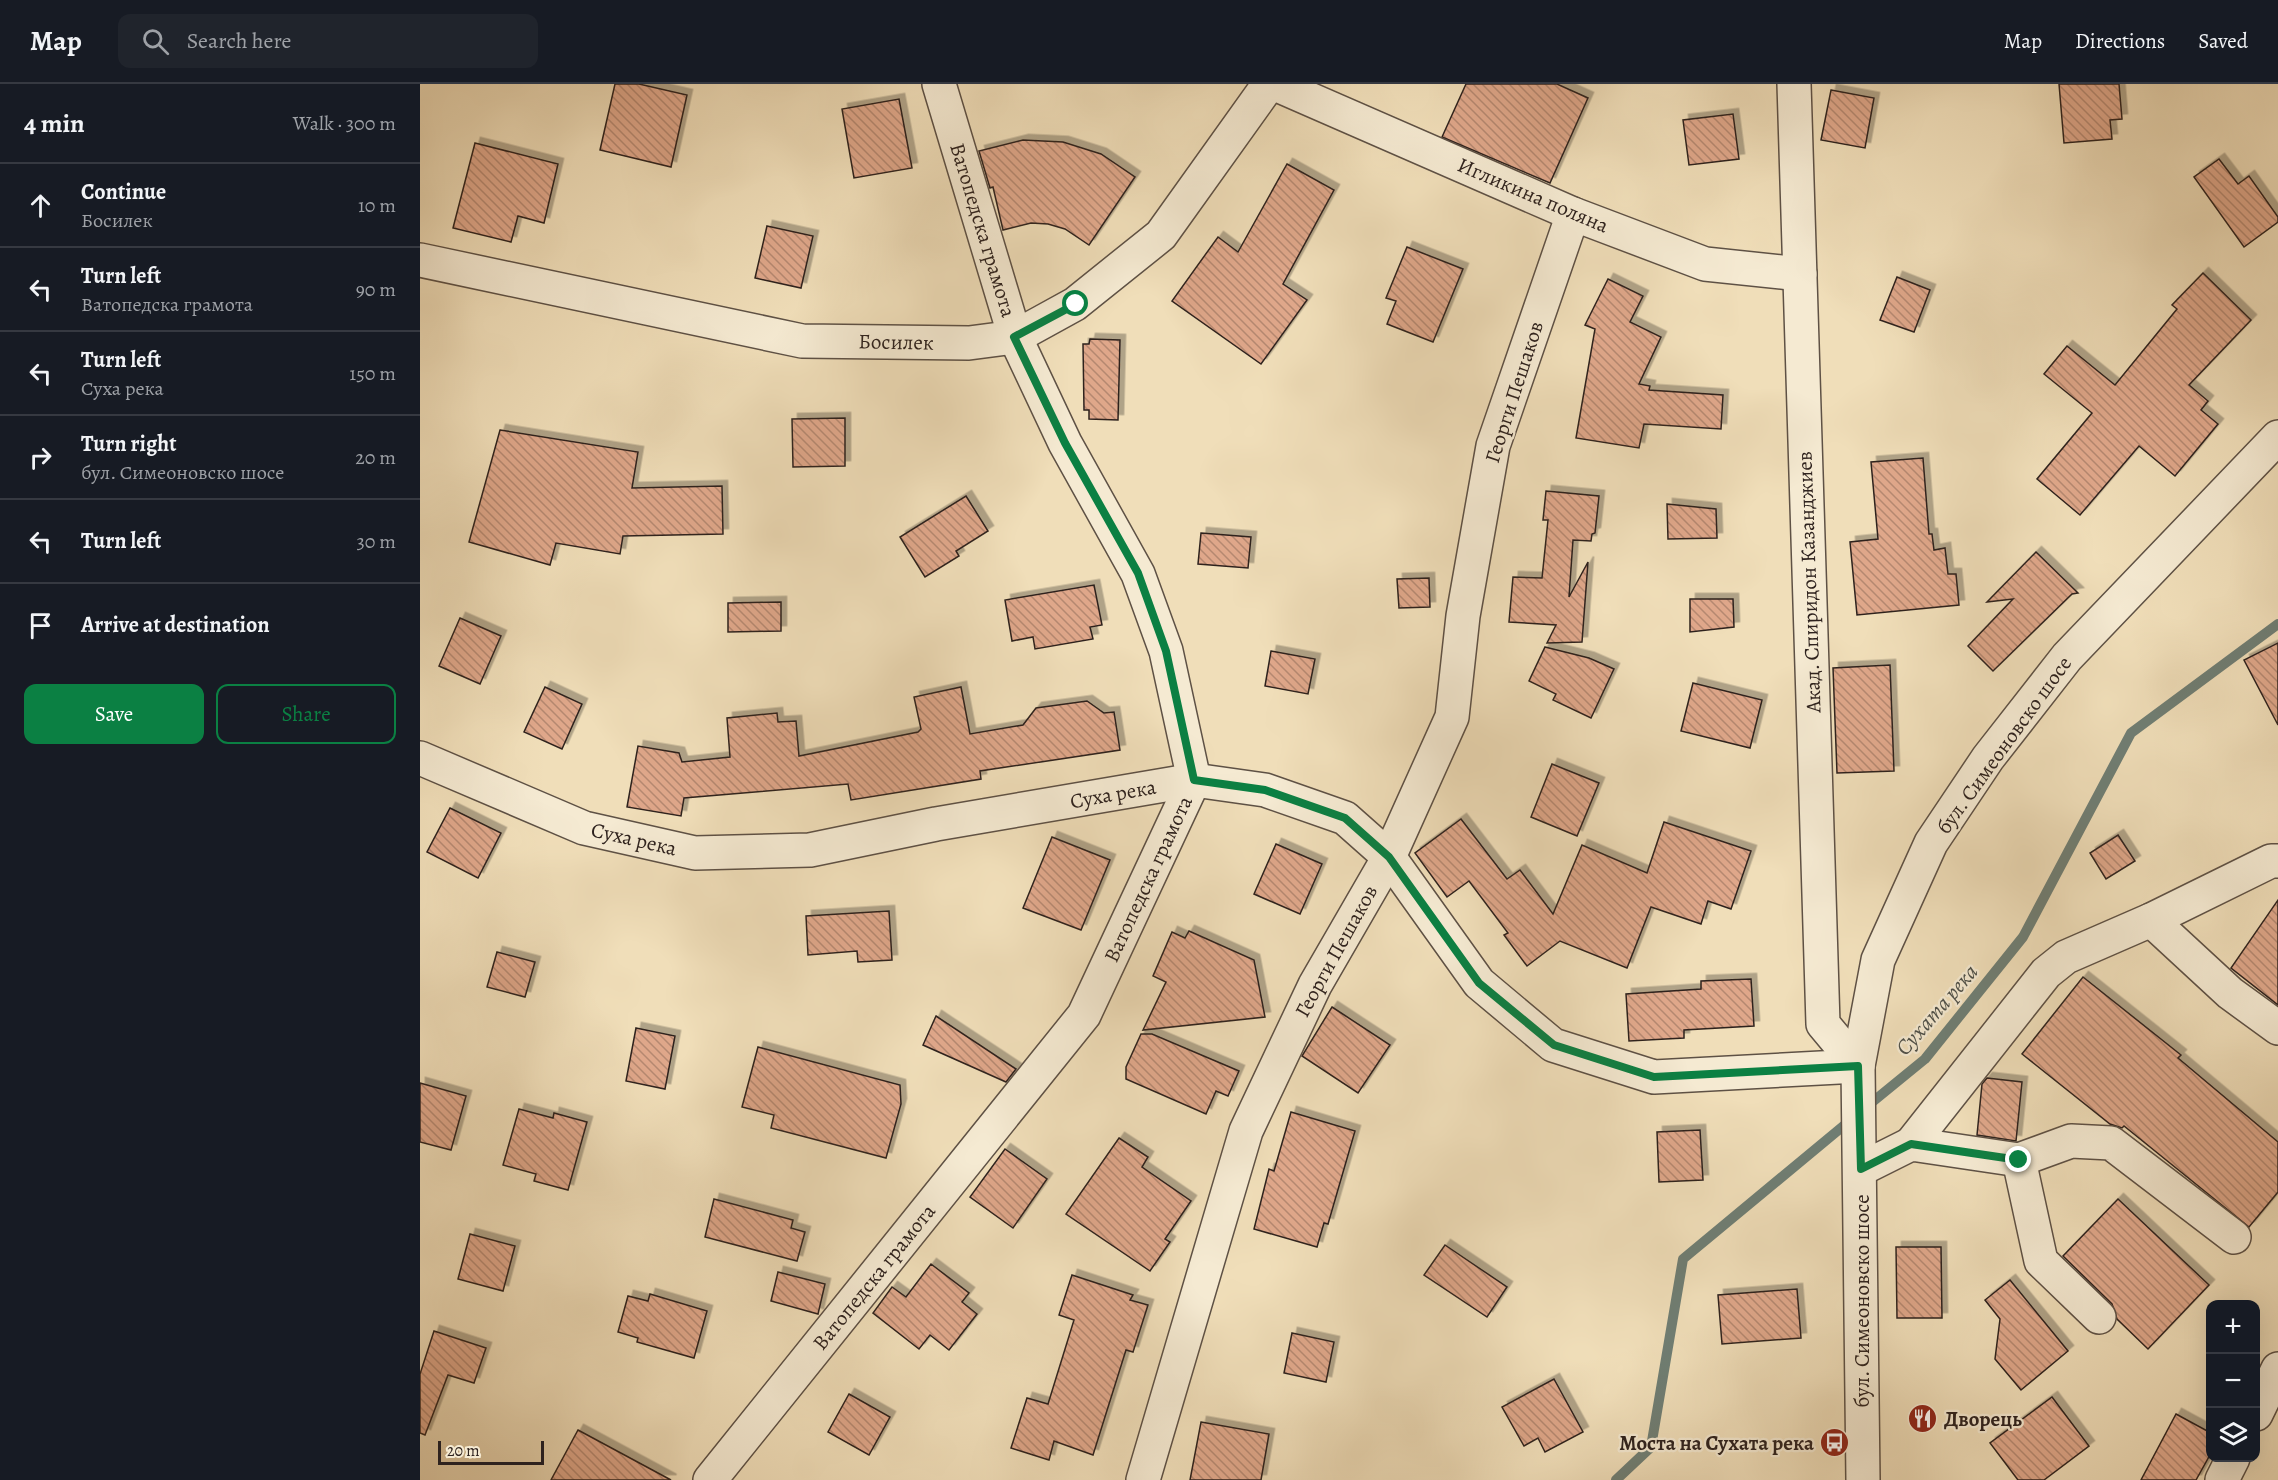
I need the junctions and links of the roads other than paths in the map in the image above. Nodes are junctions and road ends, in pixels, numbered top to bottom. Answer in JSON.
{"nodes":[{"id":1,"x":939,"y":84,"type":"edge"},
{"id":2,"x":1269,"y":84,"type":"edge"},
{"id":3,"x":1275,"y":84,"type":"edge"},
{"id":4,"x":1794,"y":84,"type":"edge"},
{"id":5,"x":1573,"y":214,"type":"junction"},
{"id":6,"x":420,"y":260,"type":"edge"},
{"id":7,"x":1800,"y":274,"type":"junction"},
{"id":8,"x":1014,"y":337,"type":"junction"},
{"id":9,"x":2278,"y":437,"type":"edge"},
{"id":10,"x":420,"y":758,"type":"edge"},
{"id":11,"x":1194,"y":780,"type":"junction"},
{"id":12,"x":1389,"y":857,"type":"junction"},
{"id":13,"x":2278,"y":861,"type":"edge"},
{"id":14,"x":2151,"y":920,"type":"junction"},
{"id":15,"x":2278,"y":1029,"type":"edge"},
{"id":16,"x":1858,"y":1066,"type":"junction"},
{"id":17,"x":1911,"y":1144,"type":"junction"},
{"id":18,"x":2019,"y":1160,"type":"junction"},
{"id":19,"x":1861,"y":1169,"type":"junction"},
{"id":20,"x":2234,"y":1237,"type":"dead end"},
{"id":21,"x":2099,"y":1317,"type":"dead end"},
{"id":22,"x":2278,"y":1369,"type":"edge"},
{"id":23,"x":2259,"y":1408,"type":"edge"},
{"id":24,"x":2231,"y":1462,"type":"edge"},
{"id":25,"x":711,"y":1480,"type":"edge"},
{"id":26,"x":1143,"y":1480,"type":"edge"},
{"id":27,"x":1863,"y":1480,"type":"edge"},
{"id":28,"x":2222,"y":1480,"type":"edge"}],
"edges":[{"from":1,"to":8,"type":"street","name":"Ватопедска грамота"},
{"from":2,"to":8,"type":"street","name":"Босилек"},
{"from":3,"to":5,"type":"street","name":"Игликина поляна"},
{"from":4,"to":7,"type":"street","name":"Акад. Спиридон Казанджиев"},
{"from":5,"to":7,"type":"street","name":"Игликина поляна"},
{"from":5,"to":12,"type":"street","name":"Георги Пешаков"},
{"from":6,"to":8,"type":"street","name":"Босилек"},
{"from":7,"to":16,"type":"street","name":"Акад. Спиридон Казанджиев"},
{"from":8,"to":11,"type":"street","name":"Ватопедска грамота"},
{"from":9,"to":16,"type":"street","name":"бул. Симеоновско шосе"},
{"from":10,"to":11,"type":"street","name":"Суха река"},
{"from":11,"to":12,"type":"street","name":"Суха река"},
{"from":11,"to":25,"type":"street","name":"Ватопедска грамота"},
{"from":12,"to":16,"type":"street","name":"Суха река"},
{"from":12,"to":26,"type":"street","name":"Георги Пешаков"},
{"from":13,"to":14,"type":"street"},
{"from":14,"to":15,"type":"street"},
{"from":14,"to":17,"type":"street"},
{"from":16,"to":19,"type":"street","name":"бул. Симеоновско шосе"},
{"from":17,"to":18,"type":"street"},
{"from":17,"to":19,"type":"street"},
{"from":18,"to":20,"type":"street"},
{"from":18,"to":21,"type":"street"},
{"from":19,"to":27,"type":"street","name":"бул. Симеоновско шосе"},
{"from":22,"to":23,"type":"street"},
{"from":24,"to":28,"type":"street"}]}
